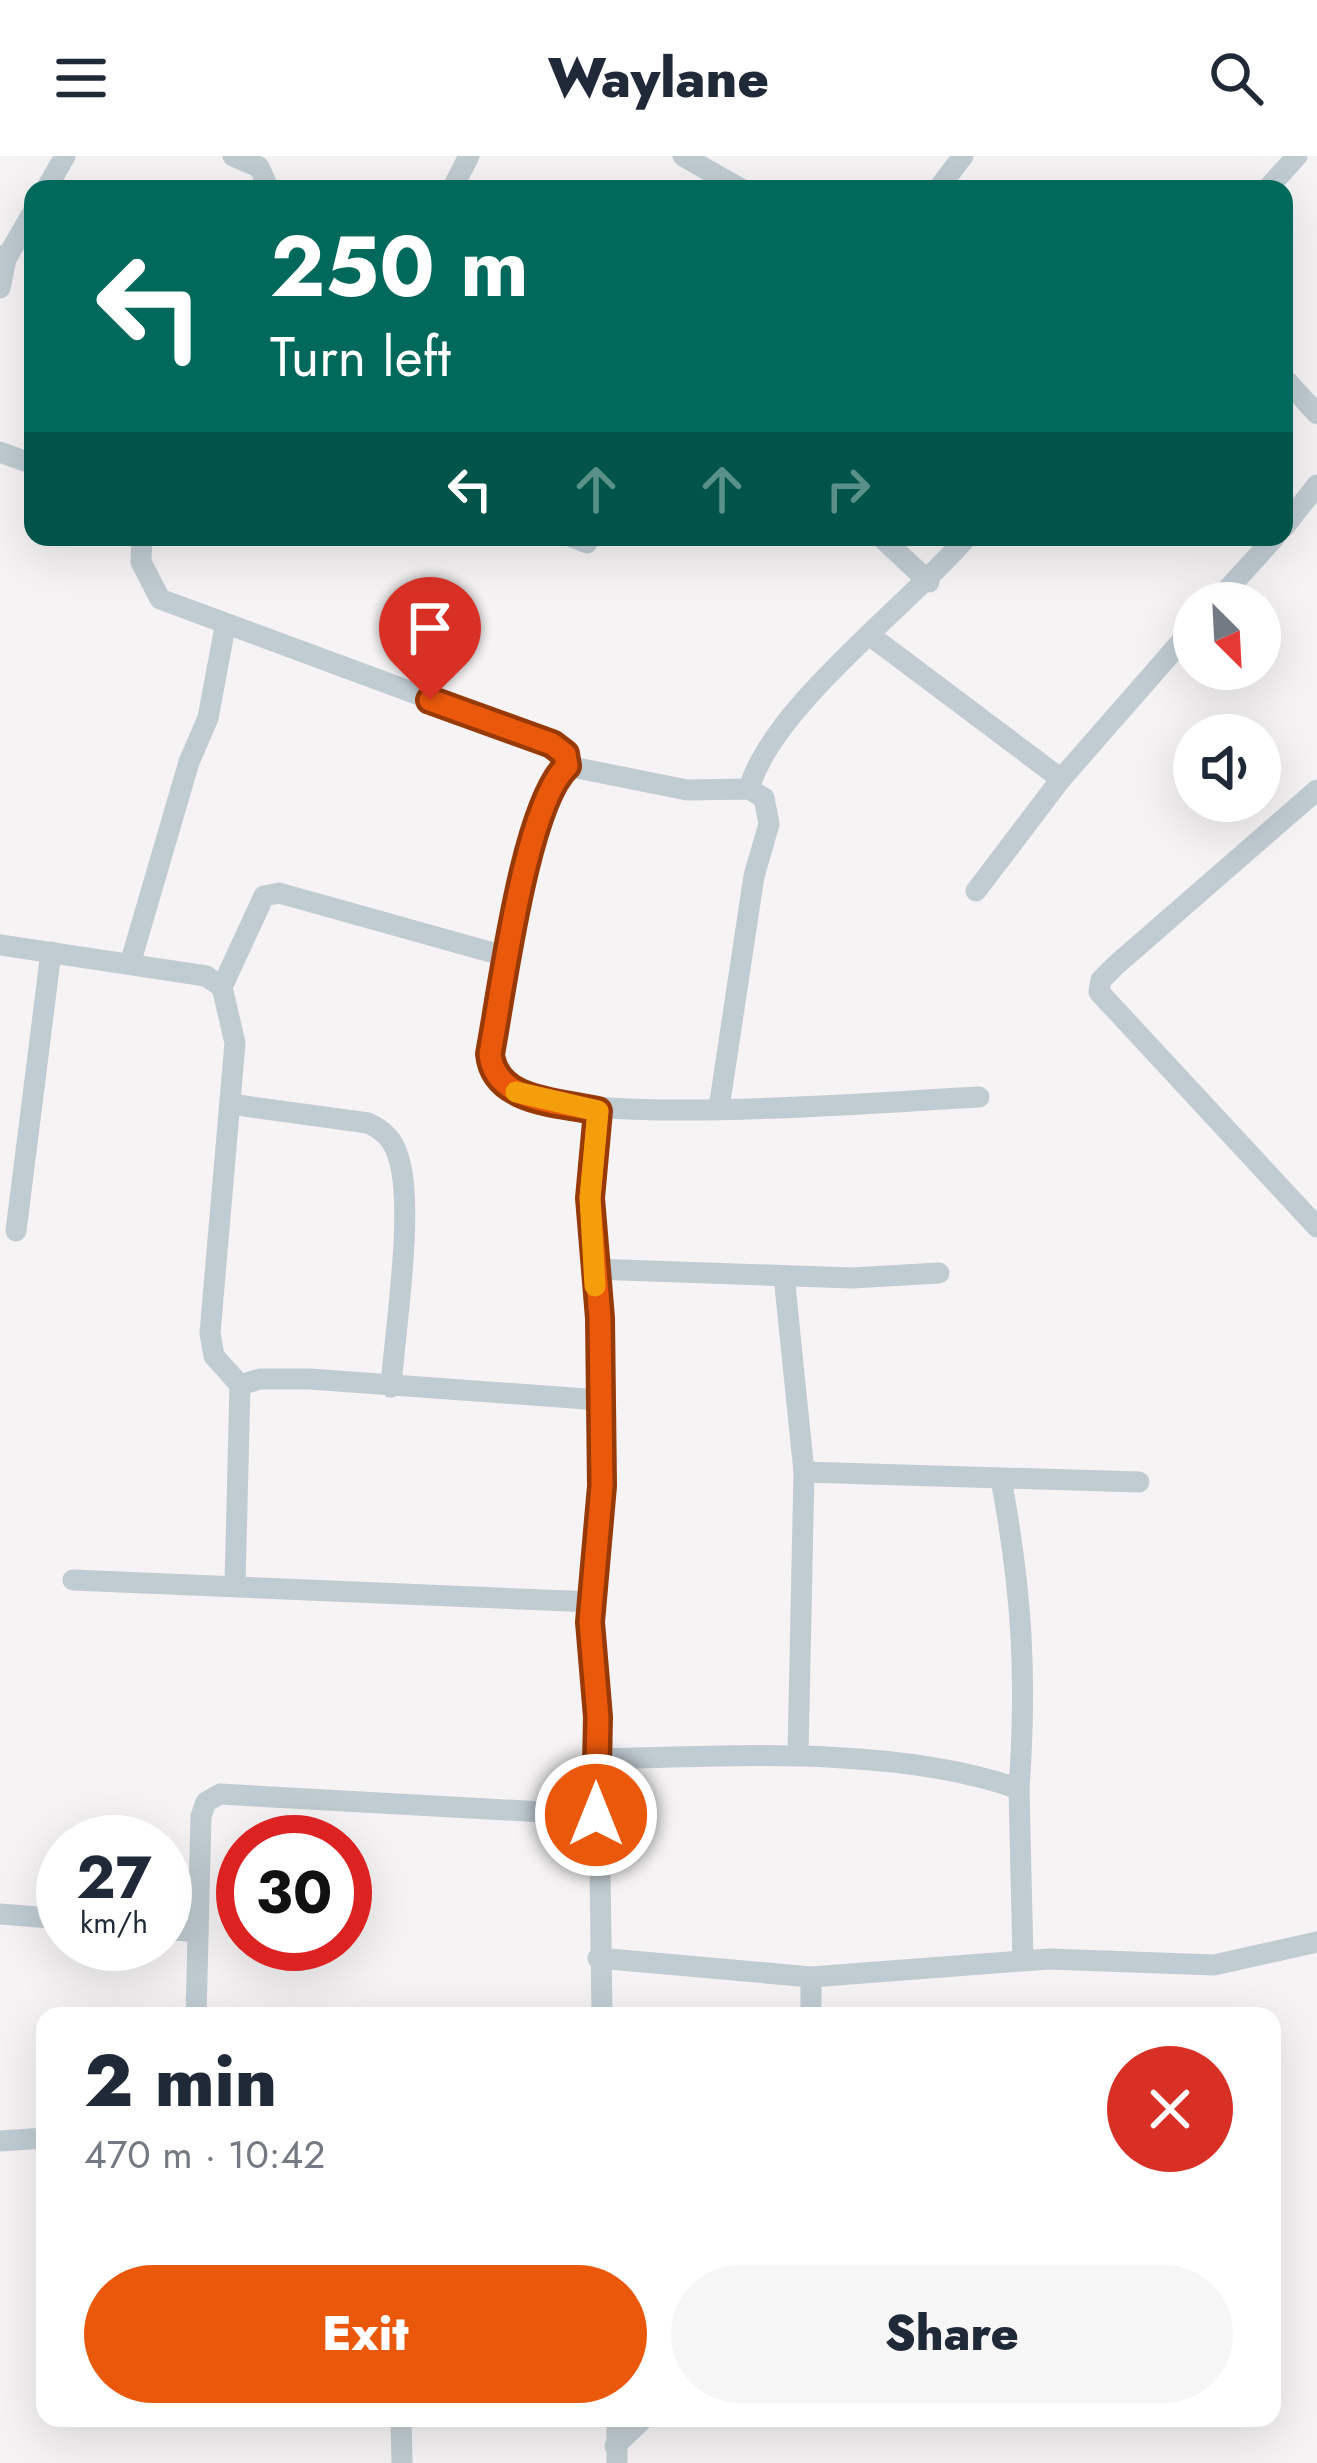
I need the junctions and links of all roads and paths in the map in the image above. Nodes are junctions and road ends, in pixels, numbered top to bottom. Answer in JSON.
{"nodes":[{"id":1,"x":233,"y":156,"type":"edge"},
{"id":2,"x":683,"y":156,"type":"edge"},
{"id":3,"x":963,"y":156,"type":"edge"},
{"id":4,"x":1297,"y":156,"type":"edge"},
{"id":5,"x":265,"y":180,"type":"edge"},
{"id":6,"x":726,"y":180,"type":"edge"},
{"id":7,"x":945,"y":180,"type":"edge"},
{"id":8,"x":1275,"y":180,"type":"edge"},
{"id":9,"x":24,"y":226,"type":"edge"},
{"id":10,"x":3,"y":257,"type":"edge"},
{"id":11,"x":0,"y":288,"type":"edge"},
{"id":12,"x":1293,"y":388,"type":"edge"},
{"id":13,"x":1317,"y":414,"type":"edge"},
{"id":14,"x":1317,"y":485,"type":"edge"},
{"id":15,"x":1293,"y":516,"type":"edge"},
{"id":16,"x":142,"y":546,"type":"edge"},
{"id":17,"x":890,"y":546,"type":"edge"},
{"id":18,"x":960,"y":546,"type":"edge"},
{"id":19,"x":1267,"y":546,"type":"edge"},
{"id":20,"x":929,"y":582,"type":"junction"},
{"id":21,"x":1234,"y":582,"type":"edge"},
{"id":22,"x":225,"y":627,"type":"junction"},
{"id":23,"x":872,"y":637,"type":"junction"},
{"id":24,"x":1173,"y":651,"type":"edge"},
{"id":25,"x":567,"y":766,"type":"junction"},
{"id":26,"x":1061,"y":779,"type":"junction"},
{"id":27,"x":749,"y":789,"type":"junction"},
{"id":28,"x":1317,"y":790,"type":"edge"},
{"id":29,"x":976,"y":891,"type":"dead end"},
{"id":30,"x":0,"y":945,"type":"edge"},
{"id":31,"x":52,"y":952,"type":"junction"},
{"id":32,"x":508,"y":957,"type":"junction"},
{"id":33,"x":130,"y":964,"type":"junction"},
{"id":34,"x":222,"y":987,"type":"junction"},
{"id":35,"x":979,"y":1096,"type":"dead end"},
{"id":36,"x":230,"y":1104,"type":"junction"},
{"id":37,"x":718,"y":1108,"type":"junction"},
{"id":38,"x":598,"y":1111,"type":"junction"},
{"id":39,"x":1317,"y":1227,"type":"edge"},
{"id":40,"x":16,"y":1231,"type":"dead end"},
{"id":41,"x":593,"y":1269,"type":"junction"},
{"id":42,"x":939,"y":1274,"type":"dead end"},
{"id":43,"x":784,"y":1276,"type":"junction"},
{"id":44,"x":240,"y":1385,"type":"junction"},
{"id":45,"x":391,"y":1388,"type":"junction"},
{"id":46,"x":600,"y":1400,"type":"junction"},
{"id":47,"x":804,"y":1472,"type":"junction"},
{"id":48,"x":1001,"y":1479,"type":"junction"},
{"id":49,"x":1139,"y":1483,"type":"dead end"},
{"id":50,"x":73,"y":1580,"type":"dead end"},
{"id":51,"x":236,"y":1585,"type":"junction"},
{"id":52,"x":593,"y":1602,"type":"junction"},
{"id":53,"x":798,"y":1754,"type":"junction"},
{"id":54,"x":597,"y":1759,"type":"junction"},
{"id":55,"x":1019,"y":1789,"type":"junction"},
{"id":56,"x":596,"y":1815,"type":"junction"},
{"id":57,"x":0,"y":1914,"type":"edge"},
{"id":58,"x":36,"y":1917,"type":"edge"},
{"id":59,"x":192,"y":1931,"type":"edge"},
{"id":60,"x":198,"y":1931,"type":"junction"},
{"id":61,"x":1317,"y":1942,"type":"edge"},
{"id":62,"x":598,"y":1958,"type":"junction"},
{"id":63,"x":1023,"y":1960,"type":"junction"},
{"id":64,"x":811,"y":1976,"type":"junction"},
{"id":65,"x":196,"y":2007,"type":"edge"},
{"id":66,"x":601,"y":2007,"type":"edge"},
{"id":67,"x":812,"y":2007,"type":"edge"},
{"id":68,"x":36,"y":2139,"type":"edge"},
{"id":69,"x":0,"y":2141,"type":"edge"},
{"id":70,"x":401,"y":2427,"type":"edge"},
{"id":71,"x":637,"y":2427,"type":"edge"},
{"id":72,"x":616,"y":2455,"type":"edge"},
{"id":73,"x":402,"y":2463,"type":"edge"}],
"edges":[{"from":1,"to":5,"type":"street"},
{"from":2,"to":6,"type":"street"},
{"from":3,"to":7,"type":"street"},
{"from":4,"to":8,"type":"street"},
{"from":9,"to":10,"type":"street"},
{"from":10,"to":11,"type":"street"},
{"from":12,"to":13,"type":"street"},
{"from":14,"to":15,"type":"street"},
{"from":16,"to":22,"type":"street"},
{"from":17,"to":20,"type":"street"},
{"from":18,"to":20,"type":"street"},
{"from":19,"to":21,"type":"street"},
{"from":20,"to":23,"type":"street"},
{"from":22,"to":25,"type":"street"},
{"from":22,"to":33,"type":"street"},
{"from":23,"to":26,"type":"street"},
{"from":23,"to":27,"type":"street"},
{"from":24,"to":26,"type":"street"},
{"from":25,"to":27,"type":"street"},
{"from":25,"to":32,"type":"street"},
{"from":26,"to":29,"type":"street"},
{"from":27,"to":37,"type":"street"},
{"from":28,"to":39,"type":"street"},
{"from":30,"to":31,"type":"street"},
{"from":31,"to":33,"type":"street"},
{"from":31,"to":40,"type":"street"},
{"from":32,"to":34,"type":"street"},
{"from":32,"to":38,"type":"street"},
{"from":33,"to":34,"type":"street"},
{"from":34,"to":36,"type":"street"},
{"from":35,"to":37,"type":"street"},
{"from":36,"to":44,"type":"street"},
{"from":36,"to":45,"type":"street"},
{"from":37,"to":38,"type":"street"},
{"from":38,"to":41,"type":"street"},
{"from":41,"to":43,"type":"street"},
{"from":41,"to":46,"type":"street"},
{"from":42,"to":43,"type":"street"},
{"from":43,"to":47,"type":"street"},
{"from":44,"to":45,"type":"street"},
{"from":44,"to":51,"type":"street"},
{"from":45,"to":46,"type":"street"},
{"from":46,"to":52,"type":"street"},
{"from":47,"to":48,"type":"street"},
{"from":47,"to":53,"type":"street"},
{"from":48,"to":49,"type":"street"},
{"from":48,"to":55,"type":"street"},
{"from":50,"to":51,"type":"street"},
{"from":51,"to":52,"type":"street"},
{"from":52,"to":54,"type":"street"},
{"from":53,"to":54,"type":"street"},
{"from":53,"to":55,"type":"street"},
{"from":54,"to":56,"type":"street"},
{"from":55,"to":63,"type":"street"},
{"from":56,"to":60,"type":"street"},
{"from":56,"to":62,"type":"street"},
{"from":57,"to":58,"type":"street"},
{"from":59,"to":60,"type":"street"},
{"from":60,"to":65,"type":"street"},
{"from":61,"to":63,"type":"street"},
{"from":62,"to":64,"type":"street"},
{"from":62,"to":66,"type":"street"},
{"from":63,"to":64,"type":"street"},
{"from":64,"to":67,"type":"street"},
{"from":68,"to":69,"type":"street"},
{"from":70,"to":73,"type":"street"},
{"from":71,"to":72,"type":"street"}]}
